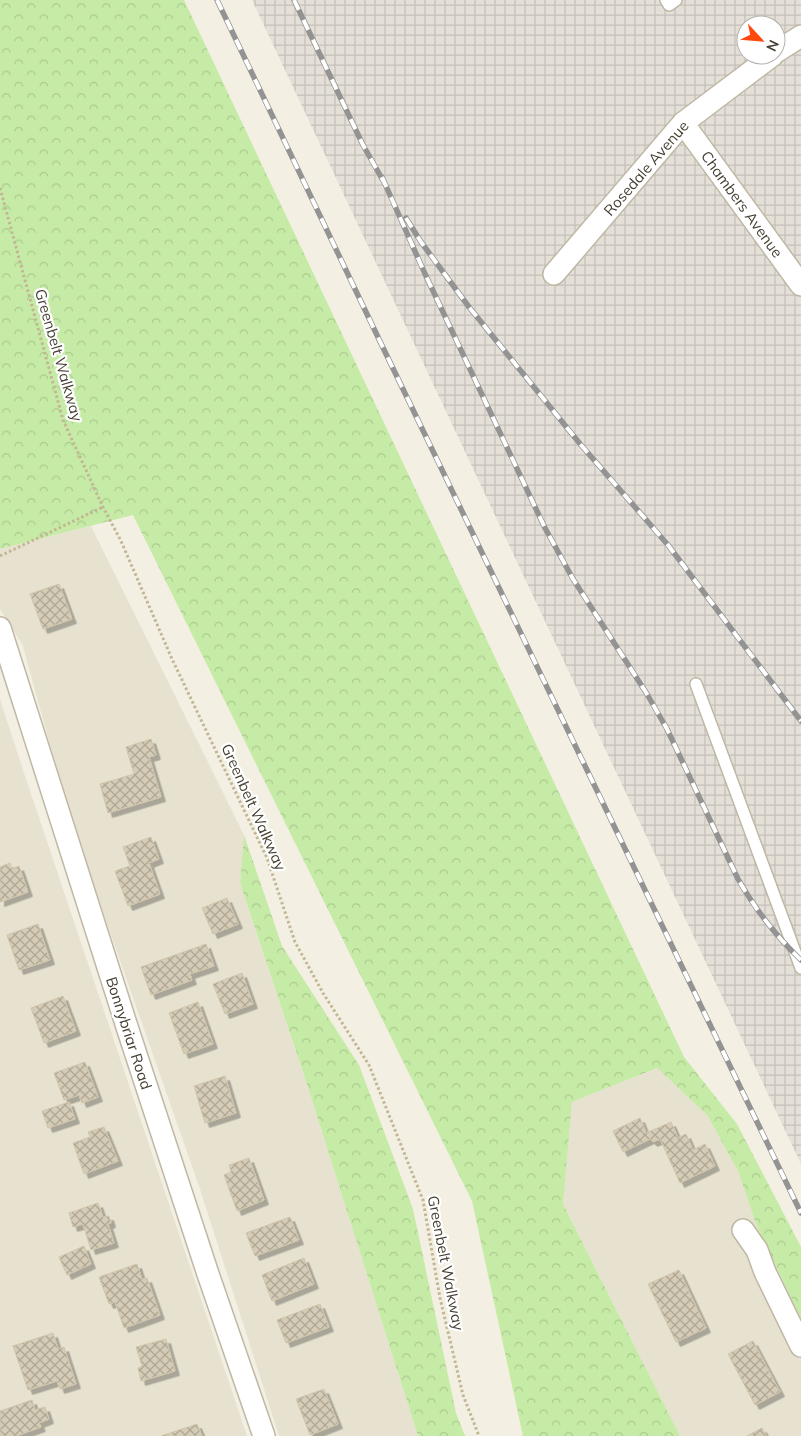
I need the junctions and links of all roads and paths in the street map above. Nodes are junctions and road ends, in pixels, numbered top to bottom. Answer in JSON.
{"nodes":[{"id":1,"x":666,"y":0,"type":"edge"},
{"id":2,"x":676,"y":0,"type":"edge"},
{"id":3,"x":801,"y":36,"type":"edge"},
{"id":4,"x":786,"y":46,"type":"edge"},
{"id":5,"x":759,"y":65,"type":"edge"},
{"id":6,"x":683,"y":124,"type":"junction"},
{"id":7,"x":0,"y":188,"type":"edge"},
{"id":8,"x":554,"y":274,"type":"dead end"},
{"id":9,"x":801,"y":285,"type":"edge"},
{"id":10,"x":103,"y":507,"type":"junction"},
{"id":11,"x":0,"y":556,"type":"edge"},
{"id":12,"x":0,"y":628,"type":"edge"},
{"id":13,"x":696,"y":684,"type":"dead end"},
{"id":14,"x":801,"y":968,"type":"edge"},
{"id":15,"x":743,"y":1230,"type":"dead end"},
{"id":16,"x":801,"y":1346,"type":"edge"},
{"id":17,"x":264,"y":1436,"type":"edge"},
{"id":18,"x":479,"y":1436,"type":"edge"}],
"edges":[{"from":1,"to":2,"type":"lane"},
{"from":3,"to":4,"type":"street"},
{"from":5,"to":6,"type":"street","name":"Rosedale Avenue"},
{"from":6,"to":8,"type":"street","name":"Rosedale Avenue"},
{"from":6,"to":9,"type":"street","name":"Chambers Avenue"},
{"from":7,"to":10,"type":"path","name":"Greenbelt Walkway"},
{"from":10,"to":11,"type":"path"},
{"from":10,"to":18,"type":"path","name":"Greenbelt Walkway"},
{"from":12,"to":17,"type":"street","name":"Bonnybriar Road"},
{"from":13,"to":14,"type":"lane"},
{"from":15,"to":16,"type":"street"}]}
